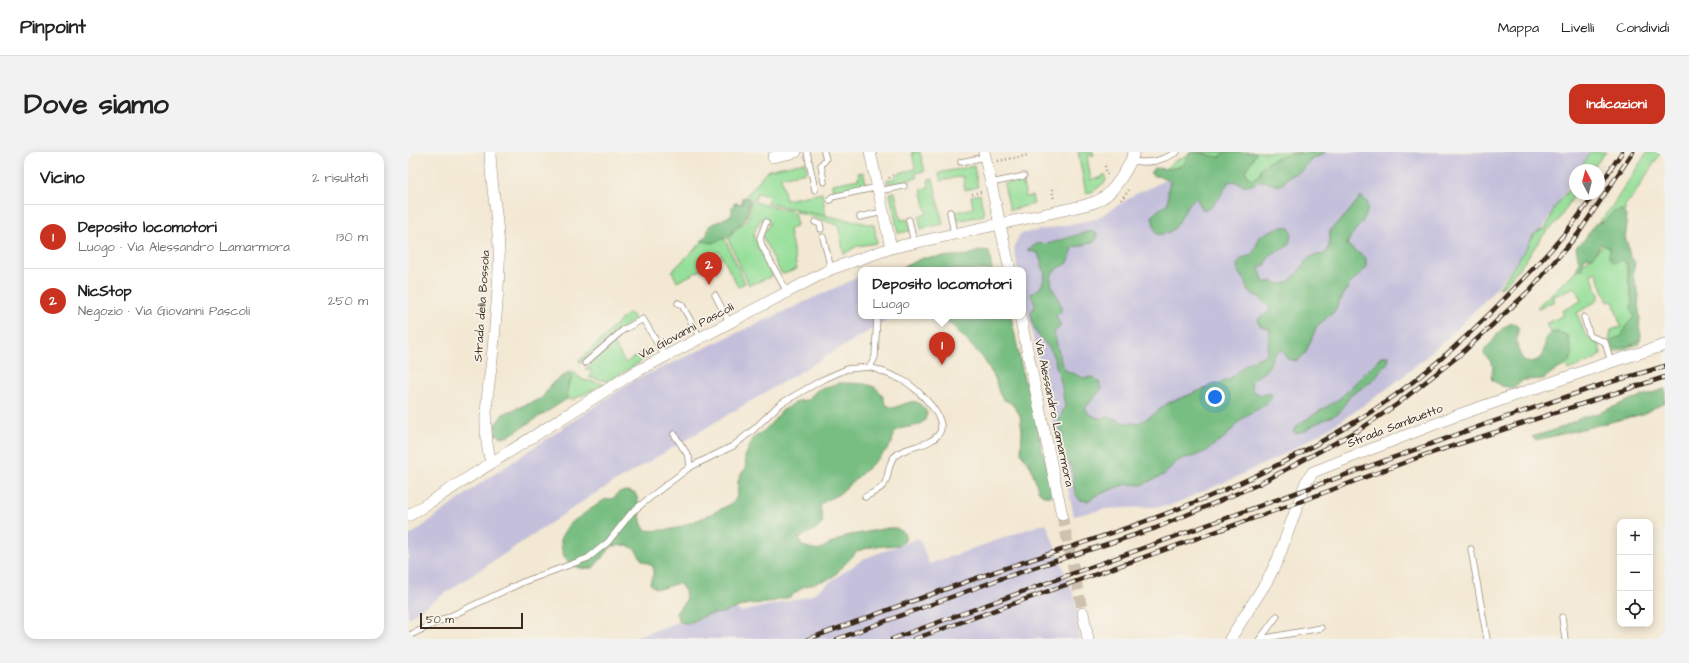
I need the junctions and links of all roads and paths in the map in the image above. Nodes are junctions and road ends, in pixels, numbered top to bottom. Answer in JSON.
{"nodes":[{"id":1,"x":490,"y":152,"type":"edge"},
{"id":2,"x":796,"y":152,"type":"edge"},
{"id":3,"x":807,"y":152,"type":"edge"},
{"id":4,"x":824,"y":152,"type":"edge"},
{"id":5,"x":870,"y":152,"type":"edge"},
{"id":6,"x":1177,"y":152,"type":"edge"},
{"id":7,"x":1132,"y":154,"type":"edge"},
{"id":8,"x":777,"y":155,"type":"edge"},
{"id":9,"x":1029,"y":155,"type":"dead end"},
{"id":10,"x":985,"y":158,"type":"edge"},
{"id":11,"x":961,"y":162,"type":"dead end"},
{"id":12,"x":1024,"y":176,"type":"dead end"},
{"id":13,"x":824,"y":182,"type":"dead end"},
{"id":14,"x":991,"y":183,"type":"junction"},
{"id":15,"x":904,"y":186,"type":"dead end"},
{"id":16,"x":878,"y":189,"type":"junction"},
{"id":17,"x":815,"y":190,"type":"dead end"},
{"id":18,"x":830,"y":200,"type":"dead end"},
{"id":19,"x":883,"y":212,"type":"junction"},
{"id":20,"x":950,"y":212,"type":"dead end"},
{"id":21,"x":860,"y":217,"type":"dead end"},
{"id":22,"x":909,"y":220,"type":"dead end"},
{"id":23,"x":766,"y":222,"type":"dead end"},
{"id":24,"x":815,"y":222,"type":"dead end"},
{"id":25,"x":1001,"y":224,"type":"junction"},
{"id":26,"x":821,"y":229,"type":"dead end"},
{"id":27,"x":954,"y":234,"type":"junction"},
{"id":28,"x":823,"y":237,"type":"dead end"},
{"id":29,"x":914,"y":243,"type":"junction"},
{"id":30,"x":891,"y":248,"type":"junction"},
{"id":31,"x":1009,"y":267,"type":"edge"},
{"id":32,"x":831,"y":269,"type":"junction"},
{"id":33,"x":787,"y":292,"type":"junction"},
{"id":34,"x":715,"y":295,"type":"dead end"},
{"id":35,"x":678,"y":303,"type":"dead end"},
{"id":36,"x":1584,"y":317,"type":"dead end"},
{"id":37,"x":877,"y":319,"type":"edge"},
{"id":38,"x":1021,"y":319,"type":"edge"},
{"id":39,"x":729,"y":322,"type":"junction"},
{"id":40,"x":700,"y":338,"type":"junction"},
{"id":41,"x":1665,"y":345,"type":"edge"},
{"id":42,"x":665,"y":356,"type":"junction"},
{"id":43,"x":1611,"y":362,"type":"junction"},
{"id":44,"x":585,"y":363,"type":"dead end"},
{"id":45,"x":870,"y":367,"type":"junction"},
{"id":46,"x":674,"y":434,"type":"dead end"},
{"id":47,"x":491,"y":462,"type":"junction"},
{"id":48,"x":690,"y":467,"type":"junction"},
{"id":49,"x":865,"y":497,"type":"dead end"},
{"id":50,"x":1062,"y":515,"type":"tunnel mouth"},
{"id":51,"x":408,"y":516,"type":"edge"},
{"id":52,"x":1471,"y":549,"type":"dead end"},
{"id":53,"x":1083,"y":613,"type":"tunnel mouth"},
{"id":54,"x":1277,"y":616,"type":"dead end"},
{"id":55,"x":1562,"y":618,"type":"dead end"},
{"id":56,"x":1320,"y":628,"type":"dead end"},
{"id":57,"x":408,"y":636,"type":"edge"},
{"id":58,"x":1088,"y":639,"type":"edge"},
{"id":59,"x":1230,"y":639,"type":"edge"},
{"id":60,"x":1260,"y":639,"type":"edge"},
{"id":61,"x":1487,"y":639,"type":"edge"},
{"id":62,"x":1565,"y":639,"type":"edge"}],
"edges":[{"from":1,"to":47,"type":"street","name":"Strada della Bossola"},
{"from":2,"to":8,"type":"street"},
{"from":3,"to":17,"type":"lane"},
{"from":4,"to":13,"type":"lane"},
{"from":5,"to":16,"type":"street"},
{"from":6,"to":7,"type":"lane"},
{"from":7,"to":25,"type":"street","name":"Via Giovanni Pascoli"},
{"from":9,"to":10,"type":"path"},
{"from":10,"to":11,"type":"lane"},
{"from":10,"to":14,"type":"street"},
{"from":12,"to":14,"type":"lane"},
{"from":14,"to":25,"type":"street"},
{"from":15,"to":16,"type":"lane"},
{"from":16,"to":18,"type":"lane"},
{"from":16,"to":19,"type":"street"},
{"from":19,"to":21,"type":"lane"},
{"from":19,"to":30,"type":"street"},
{"from":20,"to":27,"type":"lane"},
{"from":22,"to":29,"type":"lane"},
{"from":23,"to":33,"type":"lane"},
{"from":24,"to":26,"type":"lane"},
{"from":25,"to":27,"type":"street","name":"Via Giovanni Pascoli"},
{"from":25,"to":31,"type":"street"},
{"from":27,"to":29,"type":"street","name":"Via Giovanni Pascoli"},
{"from":28,"to":32,"type":"lane"},
{"from":29,"to":30,"type":"street","name":"Via Giovanni Pascoli"},
{"from":30,"to":32,"type":"street","name":"Via Giovanni Pascoli"},
{"from":32,"to":33,"type":"street","name":"Via Giovanni Pascoli"},
{"from":33,"to":39,"type":"street","name":"Via Giovanni Pascoli"},
{"from":34,"to":39,"type":"lane"},
{"from":35,"to":40,"type":"lane"},
{"from":36,"to":43,"type":"lane"},
{"from":37,"to":45,"type":"lane"},
{"from":38,"to":50,"type":"street","name":"Via Alessandro Lamarmora"},
{"from":39,"to":40,"type":"street","name":"Via Giovanni Pascoli"},
{"from":40,"to":42,"type":"street","name":"Via Giovanni Pascoli"},
{"from":41,"to":43,"type":"street","name":"Strada Sambuetto"},
{"from":42,"to":44,"type":"lane"},
{"from":42,"to":47,"type":"street","name":"Via Giovanni Pascoli"},
{"from":43,"to":59,"type":"street","name":"Strada Sambuetto"},
{"from":45,"to":48,"type":"lane"},
{"from":45,"to":49,"type":"lane"},
{"from":46,"to":48,"type":"lane"},
{"from":47,"to":51,"type":"street","name":"Via Giovanni Pascoli"},
{"from":48,"to":57,"type":"lane"},
{"from":52,"to":61,"type":"lane"},
{"from":53,"to":58,"type":"street"},
{"from":54,"to":60,"type":"lane"},
{"from":55,"to":62,"type":"lane"},
{"from":56,"to":60,"type":"lane"}]}
